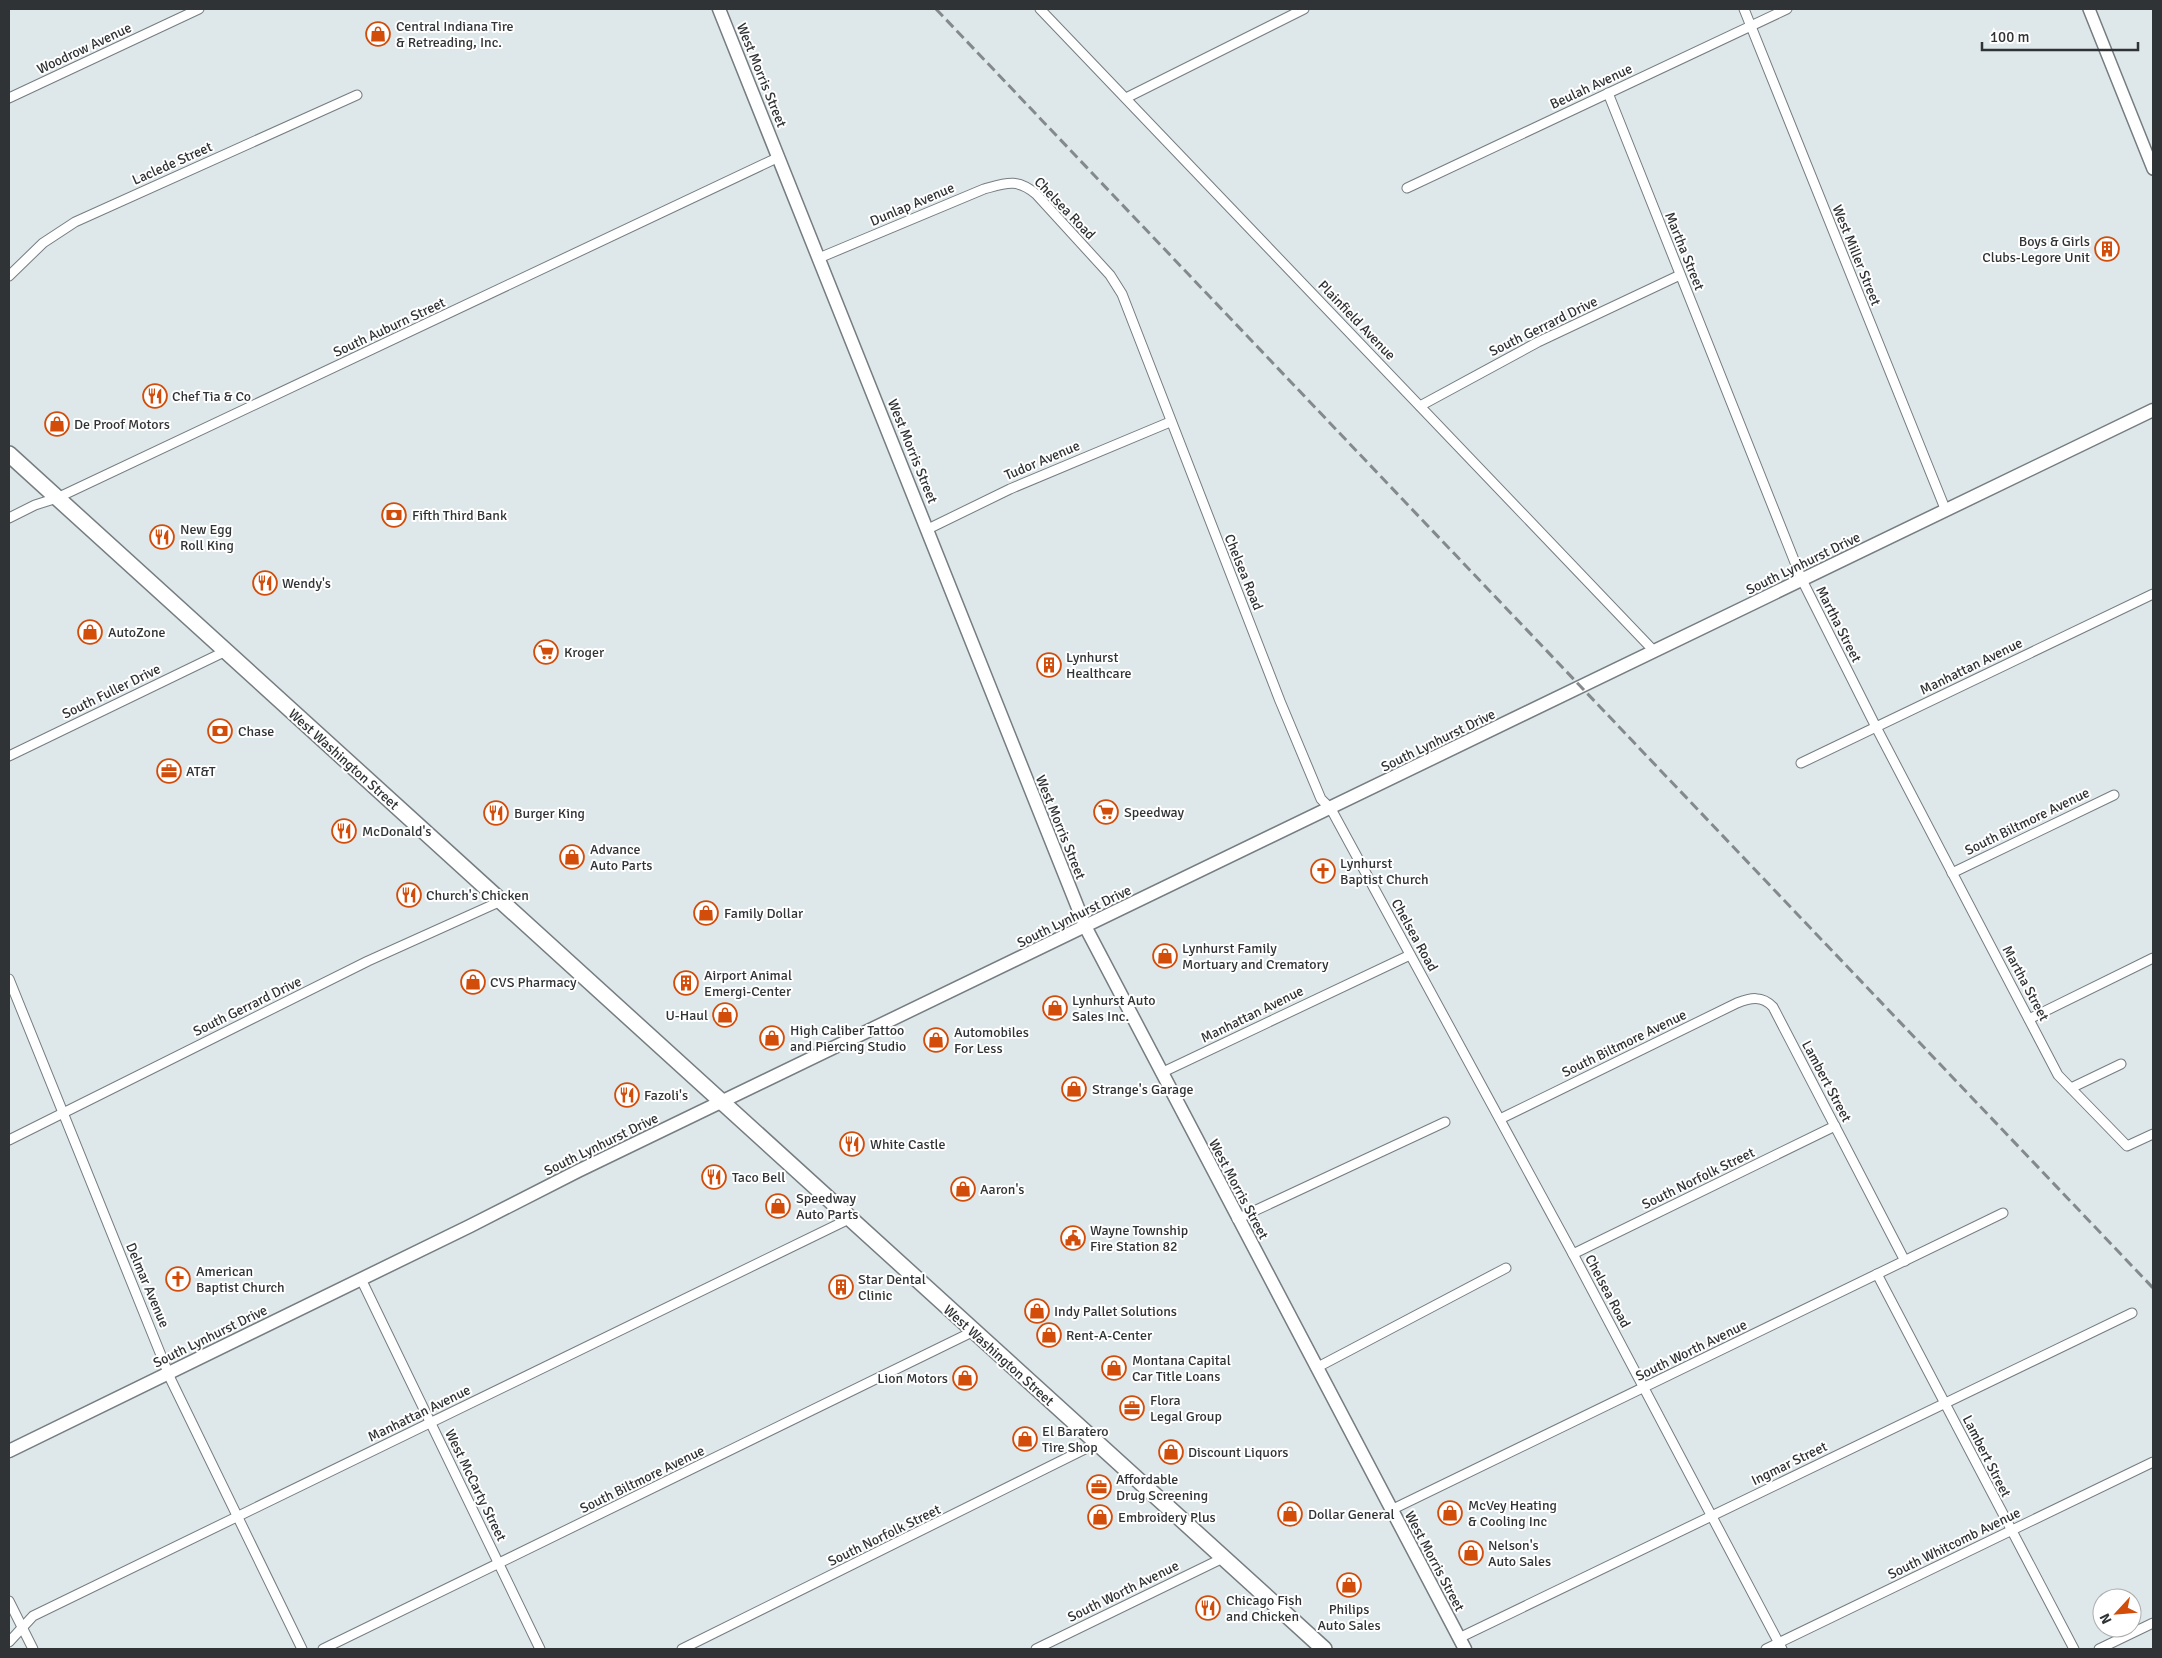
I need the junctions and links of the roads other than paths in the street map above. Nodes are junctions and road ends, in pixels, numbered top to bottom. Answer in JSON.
{"nodes":[{"id":1,"x":199,"y":9,"type":"edge"},
{"id":2,"x":719,"y":9,"type":"edge"},
{"id":3,"x":1040,"y":9,"type":"edge"},
{"id":4,"x":1304,"y":9,"type":"edge"},
{"id":5,"x":1744,"y":9,"type":"edge"},
{"id":6,"x":1787,"y":9,"type":"edge"},
{"id":7,"x":2089,"y":9,"type":"edge"},
{"id":8,"x":1751,"y":26,"type":"junction"},
{"id":9,"x":1608,"y":93,"type":"junction"},
{"id":10,"x":358,"y":95,"type":"dead end"},
{"id":11,"x":9,"y":98,"type":"edge"},
{"id":12,"x":1126,"y":98,"type":"junction"},
{"id":13,"x":779,"y":157,"type":"junction"},
{"id":14,"x":2153,"y":169,"type":"edge"},
{"id":15,"x":1018,"y":183,"type":"joint"},
{"id":16,"x":1407,"y":188,"type":"dead end"},
{"id":17,"x":819,"y":258,"type":"junction"},
{"id":18,"x":1680,"y":275,"type":"junction"},
{"id":19,"x":9,"y":276,"type":"edge"},
{"id":20,"x":1420,"y":406,"type":"junction"},
{"id":21,"x":2153,"y":410,"type":"edge"},
{"id":22,"x":1170,"y":422,"type":"junction"},
{"id":23,"x":9,"y":454,"type":"edge"},
{"id":24,"x":57,"y":498,"type":"junction"},
{"id":25,"x":1946,"y":511,"type":"junction"},
{"id":26,"x":9,"y":518,"type":"edge"},
{"id":27,"x":928,"y":529,"type":"junction"},
{"id":28,"x":1802,"y":580,"type":"junction"},
{"id":29,"x":2153,"y":594,"type":"edge"},
{"id":30,"x":226,"y":651,"type":"junction"},
{"id":31,"x":1654,"y":651,"type":"junction"},
{"id":32,"x":1876,"y":727,"type":"junction"},
{"id":33,"x":9,"y":756,"type":"edge"},
{"id":34,"x":1801,"y":763,"type":"dead end"},
{"id":35,"x":2114,"y":794,"type":"dead end"},
{"id":36,"x":1331,"y":809,"type":"junction"},
{"id":37,"x":1952,"y":873,"type":"junction"},
{"id":38,"x":499,"y":902,"type":"junction"},
{"id":39,"x":1086,"y":928,"type":"junction"},
{"id":40,"x":1410,"y":955,"type":"junction"},
{"id":41,"x":2153,"y":958,"type":"edge"},
{"id":42,"x":9,"y":979,"type":"edge"},
{"id":43,"x":1761,"y":999,"type":"joint"},
{"id":44,"x":2029,"y":1018,"type":"junction"},
{"id":45,"x":2122,"y":1064,"type":"dead end"},
{"id":46,"x":1161,"y":1074,"type":"junction"},
{"id":47,"x":2072,"y":1088,"type":"junction"},
{"id":48,"x":720,"y":1102,"type":"junction"},
{"id":49,"x":63,"y":1113,"type":"junction"},
{"id":50,"x":1500,"y":1119,"type":"junction"},
{"id":51,"x":1444,"y":1122,"type":"dead end"},
{"id":52,"x":1836,"y":1126,"type":"junction"},
{"id":53,"x":2153,"y":1134,"type":"edge"},
{"id":54,"x":9,"y":1140,"type":"edge"},
{"id":55,"x":2003,"y":1213,"type":"dead end"},
{"id":56,"x":849,"y":1218,"type":"junction"},
{"id":57,"x":1237,"y":1219,"type":"junction"},
{"id":58,"x":1573,"y":1254,"type":"junction"},
{"id":59,"x":1905,"y":1261,"type":"junction"},
{"id":60,"x":1506,"y":1268,"type":"dead end"},
{"id":61,"x":1877,"y":1274,"type":"junction"},
{"id":62,"x":361,"y":1279,"type":"junction"},
{"id":63,"x":2132,"y":1312,"type":"dead end"},
{"id":64,"x":972,"y":1332,"type":"junction"},
{"id":65,"x":1316,"y":1368,"type":"junction"},
{"id":66,"x":168,"y":1373,"type":"junction"},
{"id":67,"x":1644,"y":1388,"type":"junction"},
{"id":68,"x":1944,"y":1403,"type":"junction"},
{"id":69,"x":430,"y":1423,"type":"junction"},
{"id":70,"x":1097,"y":1444,"type":"junction"},
{"id":71,"x":9,"y":1451,"type":"edge"},
{"id":72,"x":2153,"y":1462,"type":"edge"},
{"id":73,"x":1391,"y":1510,"type":"junction"},
{"id":74,"x":1712,"y":1516,"type":"junction"},
{"id":75,"x":237,"y":1517,"type":"junction"},
{"id":76,"x":2011,"y":1531,"type":"junction"},
{"id":77,"x":1223,"y":1558,"type":"junction"},
{"id":78,"x":499,"y":1564,"type":"junction"},
{"id":79,"x":9,"y":1601,"type":"edge"},
{"id":80,"x":2153,"y":1624,"type":"edge"},
{"id":81,"x":21,"y":1627,"type":"junction"},
{"id":82,"x":9,"y":1642,"type":"edge"},
{"id":83,"x":1462,"y":1644,"type":"edge"},
{"id":84,"x":1780,"y":1646,"type":"edge"},
{"id":85,"x":32,"y":1649,"type":"edge"},
{"id":86,"x":302,"y":1649,"type":"edge"},
{"id":87,"x":323,"y":1649,"type":"edge"},
{"id":88,"x":540,"y":1649,"type":"edge"},
{"id":89,"x":682,"y":1649,"type":"edge"},
{"id":90,"x":1036,"y":1649,"type":"edge"},
{"id":91,"x":1324,"y":1649,"type":"edge"},
{"id":92,"x":1766,"y":1649,"type":"edge"},
{"id":93,"x":2074,"y":1649,"type":"edge"},
{"id":94,"x":2099,"y":1649,"type":"edge"}],
"edges":[{"from":1,"to":11,"type":"street","name":"Woodrow Avenue"},
{"from":2,"to":13,"type":"main road","name":"West Morris Street"},
{"from":3,"to":12,"type":"street","name":"Plainfield Avenue"},
{"from":4,"to":12,"type":"street"},
{"from":5,"to":8,"type":"street","name":"West Miller Street"},
{"from":6,"to":8,"type":"street","name":"Beulah Avenue"},
{"from":7,"to":14,"type":"street"},
{"from":8,"to":9,"type":"street","name":"Beulah Avenue"},
{"from":8,"to":25,"type":"street","name":"West Miller Street"},
{"from":9,"to":16,"type":"street","name":"Beulah Avenue"},
{"from":9,"to":18,"type":"street","name":"Martha Street"},
{"from":10,"to":19,"type":"street","name":"Laclede Street"},
{"from":12,"to":20,"type":"street","name":"Plainfield Avenue"},
{"from":13,"to":17,"type":"main road","name":"West Morris Street"},
{"from":13,"to":24,"type":"street","name":"South Auburn Street"},
{"from":15,"to":17,"type":"street","name":"Dunlap Avenue"},
{"from":15,"to":22,"type":"street","name":"Chelsea Road"},
{"from":17,"to":27,"type":"main road","name":"West Morris Street"},
{"from":18,"to":20,"type":"street","name":"South Gerrard Drive"},
{"from":18,"to":28,"type":"street","name":"Martha Street"},
{"from":20,"to":31,"type":"street","name":"Plainfield Avenue"},
{"from":21,"to":25,"type":"main road","name":"South Lynhurst Drive"},
{"from":22,"to":27,"type":"street","name":"Tudor Avenue"},
{"from":22,"to":36,"type":"street","name":"Chelsea Road"},
{"from":23,"to":24,"type":"main road","name":"West Washington Street"},
{"from":24,"to":26,"type":"street","name":"South Auburn Street"},
{"from":24,"to":30,"type":"main road","name":"West Washington Street"},
{"from":25,"to":28,"type":"main road","name":"South Lynhurst Drive"},
{"from":27,"to":39,"type":"main road","name":"West Morris Street"},
{"from":28,"to":31,"type":"main road","name":"South Lynhurst Drive"},
{"from":28,"to":32,"type":"street","name":"Martha Street"},
{"from":29,"to":32,"type":"street","name":"Manhattan Avenue"},
{"from":30,"to":33,"type":"street","name":"South Fuller Drive"},
{"from":30,"to":38,"type":"main road","name":"West Washington Street"},
{"from":31,"to":36,"type":"main road","name":"South Lynhurst Drive"},
{"from":32,"to":34,"type":"street","name":"Manhattan Avenue"},
{"from":32,"to":37,"type":"street","name":"Martha Street"},
{"from":35,"to":37,"type":"street","name":"South Biltmore Avenue"},
{"from":36,"to":39,"type":"main road","name":"South Lynhurst Drive"},
{"from":36,"to":40,"type":"street","name":"Chelsea Road"},
{"from":37,"to":44,"type":"street","name":"Martha Street"},
{"from":38,"to":48,"type":"main road","name":"West Washington Street"},
{"from":38,"to":49,"type":"street","name":"South Gerrard Drive"},
{"from":39,"to":46,"type":"main road","name":"West Morris Street"},
{"from":39,"to":48,"type":"main road","name":"South Lynhurst Drive"},
{"from":40,"to":46,"type":"street","name":"Manhattan Avenue"},
{"from":40,"to":50,"type":"street","name":"Chelsea Road"},
{"from":41,"to":44,"type":"street"},
{"from":42,"to":49,"type":"street","name":"Delmar Avenue"},
{"from":43,"to":50,"type":"street","name":"South Biltmore Avenue"},
{"from":43,"to":52,"type":"street","name":"Lambert Street"},
{"from":44,"to":47,"type":"street","name":"Martha Street"},
{"from":45,"to":47,"type":"street"},
{"from":46,"to":57,"type":"main road","name":"West Morris Street"},
{"from":47,"to":53,"type":"street"},
{"from":48,"to":56,"type":"main road","name":"West Washington Street"},
{"from":48,"to":62,"type":"main road","name":"South Lynhurst Drive"},
{"from":49,"to":54,"type":"street","name":"South Gerrard Drive"},
{"from":49,"to":66,"type":"street","name":"Delmar Avenue"},
{"from":50,"to":58,"type":"street","name":"Chelsea Road"},
{"from":51,"to":57,"type":"street"},
{"from":52,"to":58,"type":"street","name":"South Norfolk Street"},
{"from":52,"to":59,"type":"street","name":"Lambert Street"},
{"from":55,"to":59,"type":"street","name":"South Worth Avenue"},
{"from":56,"to":64,"type":"main road","name":"West Washington Street"},
{"from":56,"to":69,"type":"street","name":"Manhattan Avenue"},
{"from":57,"to":65,"type":"main road","name":"West Morris Street"},
{"from":58,"to":67,"type":"street","name":"Chelsea Road"},
{"from":59,"to":61,"type":"street","name":"South Worth Avenue"},
{"from":60,"to":65,"type":"street"},
{"from":61,"to":67,"type":"street","name":"South Worth Avenue"},
{"from":61,"to":68,"type":"street","name":"Lambert Street"},
{"from":62,"to":66,"type":"main road","name":"South Lynhurst Drive"},
{"from":62,"to":69,"type":"street","name":"West McCarty Street"},
{"from":63,"to":68,"type":"street","name":"Ingmar Street"},
{"from":64,"to":70,"type":"main road","name":"West Washington Street"},
{"from":64,"to":78,"type":"street","name":"South Biltmore Avenue"},
{"from":65,"to":73,"type":"main road","name":"West Morris Street"},
{"from":66,"to":71,"type":"main road","name":"South Lynhurst Drive"},
{"from":66,"to":75,"type":"street","name":"Delmar Avenue"},
{"from":67,"to":73,"type":"street","name":"South Worth Avenue"},
{"from":67,"to":74,"type":"street","name":"Chelsea Road"},
{"from":68,"to":74,"type":"street","name":"Ingmar Street"},
{"from":68,"to":76,"type":"street","name":"Lambert Street"},
{"from":69,"to":75,"type":"street","name":"Manhattan Avenue"},
{"from":69,"to":78,"type":"street","name":"West McCarty Street"},
{"from":70,"to":77,"type":"main road","name":"West Washington Street"},
{"from":70,"to":89,"type":"street","name":"South Norfolk Street"},
{"from":72,"to":76,"type":"street","name":"South Whitcomb Avenue"},
{"from":73,"to":83,"type":"main road","name":"West Morris Street"},
{"from":74,"to":83,"type":"street","name":"Ingmar Street"},
{"from":74,"to":84,"type":"street","name":"Chelsea Road"},
{"from":75,"to":81,"type":"street","name":"Manhattan Avenue"},
{"from":75,"to":86,"type":"street","name":"Delmar Avenue"},
{"from":76,"to":84,"type":"street","name":"South Whitcomb Avenue"},
{"from":76,"to":93,"type":"street","name":"Lambert Street"},
{"from":77,"to":90,"type":"street","name":"South Worth Avenue"},
{"from":77,"to":91,"type":"main road","name":"West Washington Street"},
{"from":78,"to":87,"type":"street","name":"South Biltmore Avenue"},
{"from":78,"to":88,"type":"street","name":"West McCarty Street"},
{"from":79,"to":81,"type":"street"},
{"from":80,"to":94,"type":"street"},
{"from":81,"to":82,"type":"street","name":"Manhattan Avenue"},
{"from":81,"to":85,"type":"street"},
{"from":84,"to":92,"type":"street","name":"South Whitcomb Avenue"}]}
